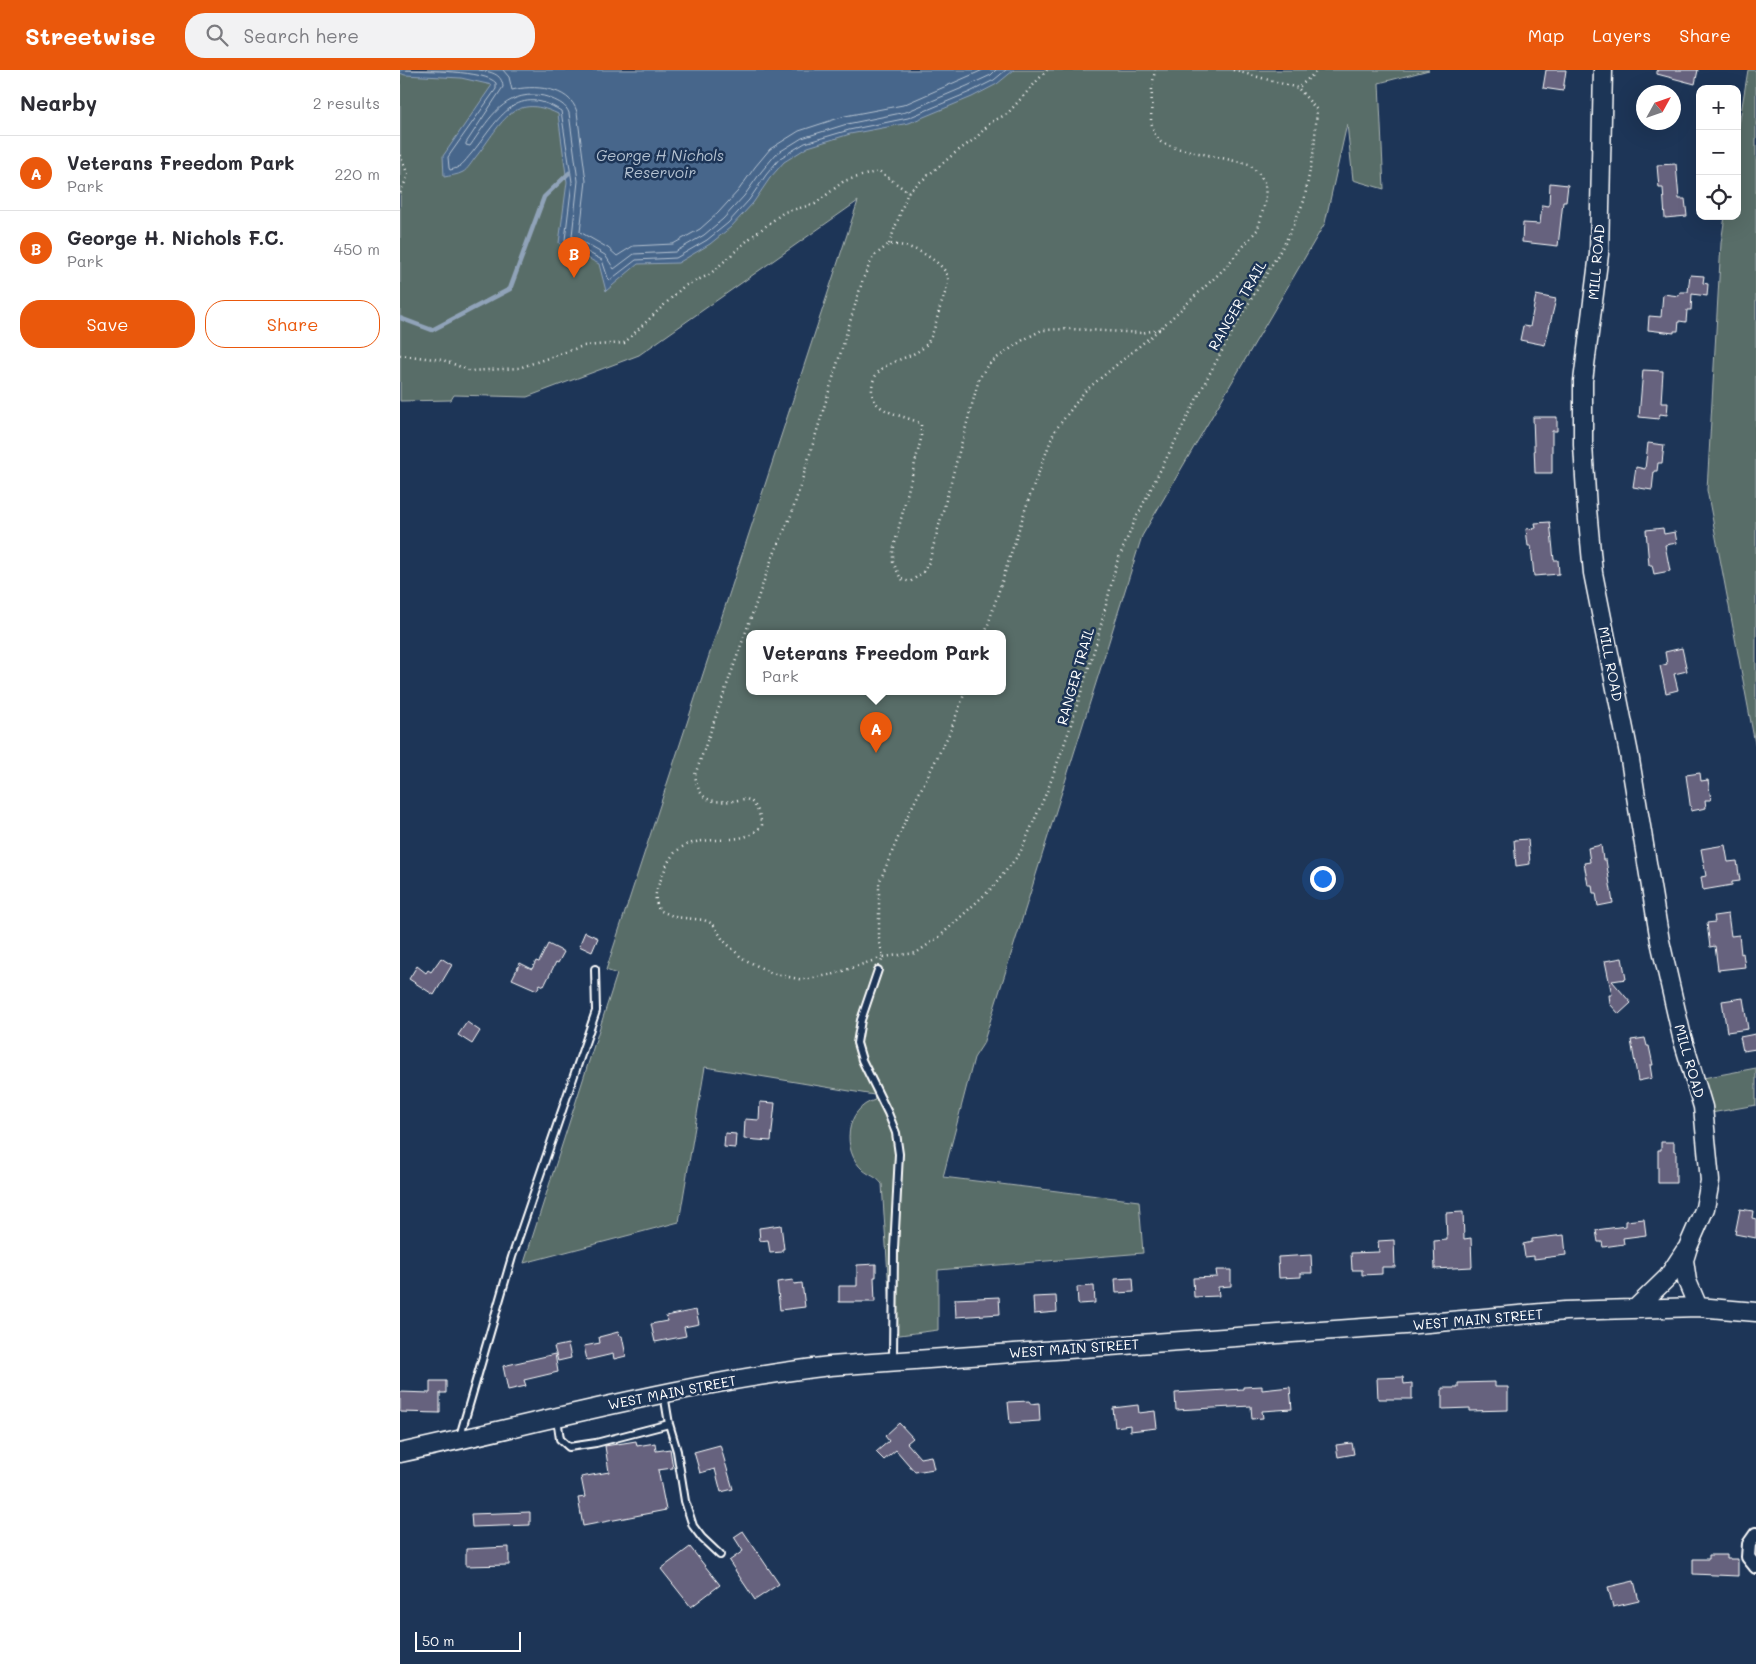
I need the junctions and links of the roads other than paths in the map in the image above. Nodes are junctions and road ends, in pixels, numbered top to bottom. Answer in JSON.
{"nodes":[{"id":1,"x":1603,"y":70,"type":"edge"},
{"id":2,"x":595,"y":969,"type":"dead end"},
{"id":3,"x":878,"y":970,"type":"road end"},
{"id":4,"x":1688,"y":1247,"type":"junction"},
{"id":5,"x":1698,"y":1307,"type":"junction"},
{"id":6,"x":1635,"y":1309,"type":"junction"},
{"id":7,"x":1756,"y":1312,"type":"edge"},
{"id":8,"x":893,"y":1361,"type":"junction"},
{"id":9,"x":664,"y":1392,"type":"junction"},
{"id":10,"x":557,"y":1417,"type":"junction"},
{"id":11,"x":668,"y":1424,"type":"junction"},
{"id":12,"x":458,"y":1440,"type":"junction"},
{"id":13,"x":400,"y":1453,"type":"edge"},
{"id":14,"x":1756,"y":1534,"type":"edge"},
{"id":15,"x":720,"y":1555,"type":"dead end"},
{"id":16,"x":1756,"y":1567,"type":"edge"}],
"edges":[{"from":1,"to":4,"type":"main road","name":"MILL ROAD"},
{"from":2,"to":12,"type":"lane"},
{"from":3,"to":8,"type":"lane"},
{"from":4,"to":5,"type":"main road","name":"MILL ROAD"},
{"from":4,"to":6,"type":"main road","name":"MILL ROAD"},
{"from":5,"to":6,"type":"main road","name":"WEST MAIN STREET"},
{"from":5,"to":7,"type":"main road","name":"WEST MAIN STREET"},
{"from":6,"to":8,"type":"main road","name":"WEST MAIN STREET"},
{"from":8,"to":9,"type":"main road","name":"WEST MAIN STREET"},
{"from":9,"to":10,"type":"main road","name":"WEST MAIN STREET"},
{"from":9,"to":11,"type":"lane"},
{"from":10,"to":11,"type":"lane"},
{"from":10,"to":12,"type":"main road","name":"WEST MAIN STREET"},
{"from":11,"to":15,"type":"lane"},
{"from":12,"to":13,"type":"main road","name":"WEST MAIN STREET"},
{"from":14,"to":16,"type":"street"}]}
